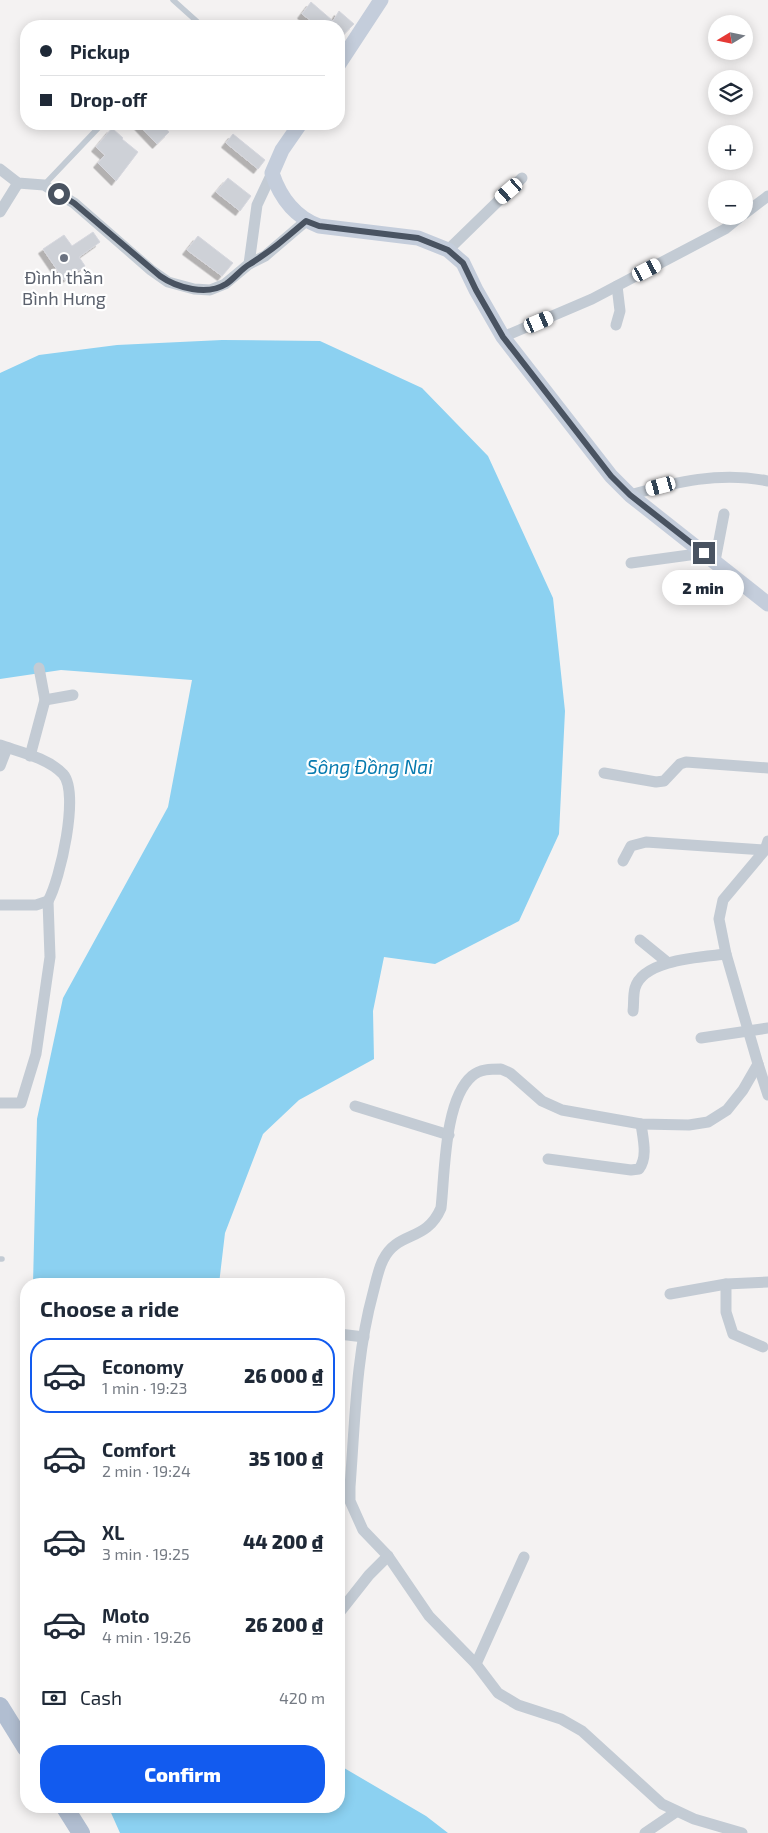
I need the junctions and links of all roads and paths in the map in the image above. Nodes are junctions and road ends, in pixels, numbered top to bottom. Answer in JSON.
{"nodes":[{"id":1,"x":173,"y":0,"type":"edge"},
{"id":2,"x":381,"y":0,"type":"edge"},
{"id":3,"x":195,"y":20,"type":"edge"},
{"id":4,"x":345,"y":55,"type":"edge"},
{"id":5,"x":96,"y":130,"type":"edge"},
{"id":6,"x":296,"y":130,"type":"edge"},
{"id":7,"x":0,"y":169,"type":"edge"},
{"id":8,"x":272,"y":174,"type":"junction"},
{"id":9,"x":522,"y":178,"type":"dead end"},
{"id":10,"x":18,"y":183,"type":"junction"},
{"id":11,"x":44,"y":185,"type":"junction"},
{"id":12,"x":768,"y":196,"type":"edge"},
{"id":13,"x":753,"y":207,"type":"edge"},
{"id":14,"x":0,"y":212,"type":"edge"},
{"id":15,"x":306,"y":221,"type":"junction"},
{"id":16,"x":729,"y":225,"type":"edge"},
{"id":17,"x":448,"y":250,"type":"junction"},
{"id":18,"x":249,"y":264,"type":"junction"},
{"id":19,"x":617,"y":286,"type":"junction"},
{"id":20,"x":616,"y":325,"type":"dead end"},
{"id":21,"x":503,"y":337,"type":"junction"},
{"id":22,"x":768,"y":481,"type":"edge"},
{"id":23,"x":630,"y":495,"type":"junction"},
{"id":24,"x":724,"y":514,"type":"dead end"},
{"id":25,"x":710,"y":557,"type":"junction"},
{"id":26,"x":631,"y":563,"type":"dead end"},
{"id":27,"x":768,"y":604,"type":"edge"},
{"id":28,"x":40,"y":668,"type":"dead end"},
{"id":29,"x":74,"y":695,"type":"dead end"},
{"id":30,"x":45,"y":700,"type":"junction"},
{"id":31,"x":4,"y":746,"type":"edge"},
{"id":32,"x":30,"y":756,"type":"junction"},
{"id":33,"x":0,"y":766,"type":"edge"},
{"id":34,"x":768,"y":768,"type":"edge"},
{"id":35,"x":604,"y":774,"type":"dead end"},
{"id":36,"x":766,"y":846,"type":"edge"},
{"id":37,"x":624,"y":861,"type":"dead end"},
{"id":38,"x":48,"y":901,"type":"junction"},
{"id":39,"x":0,"y":905,"type":"edge"},
{"id":40,"x":640,"y":940,"type":"dead end"},
{"id":41,"x":726,"y":954,"type":"junction"},
{"id":42,"x":666,"y":962,"type":"junction"},
{"id":43,"x":633,"y":1011,"type":"dead end"},
{"id":44,"x":768,"y":1028,"type":"edge"},
{"id":45,"x":748,"y":1032,"type":"junction"},
{"id":46,"x":701,"y":1038,"type":"dead end"},
{"id":47,"x":758,"y":1064,"type":"junction"},
{"id":48,"x":768,"y":1095,"type":"edge"},
{"id":49,"x":0,"y":1103,"type":"edge"},
{"id":50,"x":356,"y":1106,"type":"dead end"},
{"id":51,"x":641,"y":1124,"type":"junction"},
{"id":52,"x":449,"y":1135,"type":"junction"},
{"id":53,"x":548,"y":1159,"type":"dead end"},
{"id":54,"x":768,"y":1282,"type":"edge"},
{"id":55,"x":726,"y":1284,"type":"junction"},
{"id":56,"x":670,"y":1294,"type":"dead end"},
{"id":57,"x":345,"y":1335,"type":"edge"},
{"id":58,"x":364,"y":1337,"type":"junction"},
{"id":59,"x":763,"y":1347,"type":"dead end"},
{"id":60,"x":388,"y":1556,"type":"junction"},
{"id":61,"x":524,"y":1557,"type":"dead end"},
{"id":62,"x":345,"y":1605,"type":"edge"},
{"id":63,"x":476,"y":1664,"type":"junction"},
{"id":64,"x":0,"y":1706,"type":"edge"},
{"id":65,"x":20,"y":1738,"type":"edge"},
{"id":66,"x":676,"y":1812,"type":"junction"},
{"id":67,"x":68,"y":1813,"type":"edge"},
{"id":68,"x":81,"y":1833,"type":"edge"},
{"id":69,"x":645,"y":1833,"type":"edge"},
{"id":70,"x":742,"y":1833,"type":"edge"}],
"edges":[{"from":1,"to":3,"type":"lane"},
{"from":2,"to":4,"type":"street"},
{"from":5,"to":11,"type":"lane"},
{"from":6,"to":8,"type":"street"},
{"from":7,"to":10,"type":"street"},
{"from":8,"to":15,"type":"street"},
{"from":8,"to":18,"type":"street"},
{"from":9,"to":17,"type":"street"},
{"from":10,"to":11,"type":"street"},
{"from":10,"to":14,"type":"street"},
{"from":11,"to":18,"type":"street"},
{"from":12,"to":13,"type":"street"},
{"from":15,"to":17,"type":"street"},
{"from":15,"to":18,"type":"street"},
{"from":16,"to":19,"type":"street"},
{"from":17,"to":21,"type":"street"},
{"from":19,"to":20,"type":"street"},
{"from":19,"to":21,"type":"street"},
{"from":21,"to":23,"type":"street"},
{"from":22,"to":23,"type":"street"},
{"from":23,"to":25,"type":"street"},
{"from":24,"to":25,"type":"street"},
{"from":25,"to":26,"type":"street"},
{"from":25,"to":27,"type":"street"},
{"from":28,"to":30,"type":"street"},
{"from":29,"to":30,"type":"street"},
{"from":30,"to":32,"type":"street"},
{"from":31,"to":32,"type":"street"},
{"from":31,"to":33,"type":"street"},
{"from":32,"to":38,"type":"street"},
{"from":34,"to":35,"type":"street"},
{"from":36,"to":37,"type":"street"},
{"from":36,"to":41,"type":"street"},
{"from":38,"to":39,"type":"street"},
{"from":38,"to":49,"type":"street"},
{"from":40,"to":42,"type":"street"},
{"from":41,"to":42,"type":"street"},
{"from":41,"to":45,"type":"street"},
{"from":42,"to":43,"type":"street"},
{"from":44,"to":45,"type":"street"},
{"from":45,"to":46,"type":"street"},
{"from":45,"to":47,"type":"street"},
{"from":47,"to":48,"type":"street"},
{"from":47,"to":51,"type":"street"},
{"from":50,"to":52,"type":"street"},
{"from":51,"to":52,"type":"street"},
{"from":51,"to":53,"type":"street"},
{"from":52,"to":58,"type":"street"},
{"from":54,"to":55,"type":"street"},
{"from":55,"to":56,"type":"street"},
{"from":55,"to":59,"type":"street"},
{"from":57,"to":58,"type":"street"},
{"from":58,"to":60,"type":"street"},
{"from":60,"to":62,"type":"street"},
{"from":60,"to":63,"type":"street"},
{"from":61,"to":63,"type":"street"},
{"from":63,"to":66,"type":"street"},
{"from":64,"to":65,"type":"main road"},
{"from":66,"to":69,"type":"street"},
{"from":66,"to":70,"type":"street"},
{"from":67,"to":68,"type":"main road"}]}
